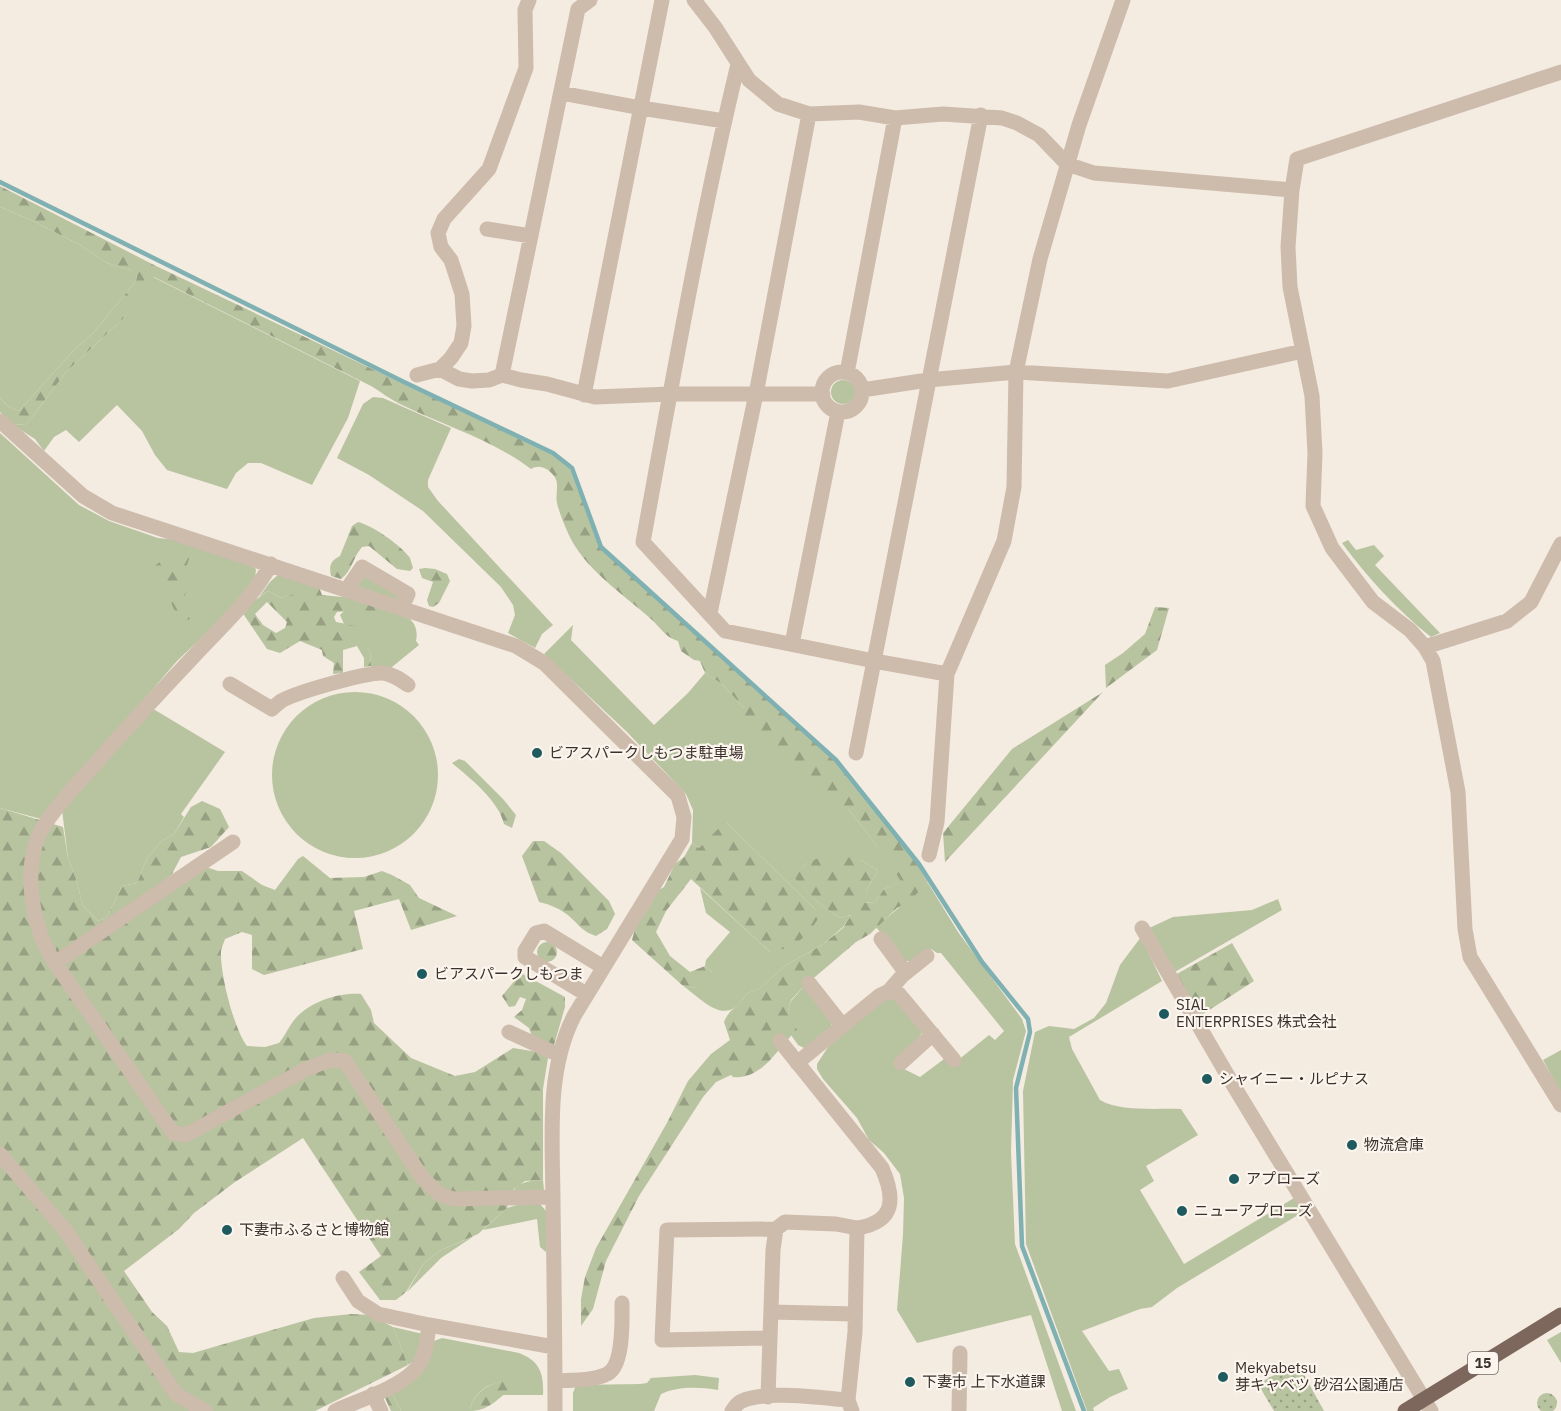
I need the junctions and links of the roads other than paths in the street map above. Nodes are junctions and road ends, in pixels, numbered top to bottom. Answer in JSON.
{"nodes":[{"id":1,"x":529,"y":0,"type":"edge"},
{"id":2,"x":590,"y":0,"type":"edge"},
{"id":3,"x":662,"y":0,"type":"edge"},
{"id":4,"x":694,"y":0,"type":"edge"},
{"id":5,"x":1123,"y":0,"type":"edge"},
{"id":6,"x":738,"y":64,"type":"junction"},
{"id":7,"x":1561,"y":72,"type":"edge"},
{"id":8,"x":561,"y":93,"type":"junction"},
{"id":9,"x":641,"y":108,"type":"junction"},
{"id":10,"x":809,"y":114,"type":"junction"},
{"id":11,"x":981,"y":115,"type":"junction"},
{"id":12,"x":895,"y":118,"type":"junction"},
{"id":13,"x":724,"y":121,"type":"junction"},
{"id":14,"x":1067,"y":164,"type":"junction"},
{"id":15,"x":1292,"y":190,"type":"junction"},
{"id":16,"x":487,"y":229,"type":"dead end"},
{"id":17,"x":531,"y":236,"type":"junction"},
{"id":18,"x":1303,"y":351,"type":"junction"},
{"id":19,"x":440,"y":369,"type":"junction"},
{"id":20,"x":1016,"y":372,"type":"junction"},
{"id":21,"x":847,"y":373,"type":"junction"},
{"id":22,"x":417,"y":375,"type":"dead end"},
{"id":23,"x":502,"y":375,"type":"junction"},
{"id":24,"x":928,"y":380,"type":"junction"},
{"id":25,"x":862,"y":390,"type":"junction"},
{"id":26,"x":670,"y":394,"type":"junction"},
{"id":27,"x":756,"y":394,"type":"junction"},
{"id":28,"x":823,"y":394,"type":"junction"},
{"id":29,"x":584,"y":395,"type":"junction"},
{"id":30,"x":838,"y":412,"type":"junction"},
{"id":31,"x":0,"y":421,"type":"edge"},
{"id":32,"x":1561,"y":544,"type":"edge"},
{"id":33,"x":271,"y":564,"type":"junction"},
{"id":34,"x":347,"y":590,"type":"junction"},
{"id":35,"x":402,"y":607,"type":"junction"},
{"id":36,"x":710,"y":613,"type":"junction"},
{"id":37,"x":792,"y":644,"type":"junction"},
{"id":38,"x":1425,"y":646,"type":"junction"},
{"id":39,"x":874,"y":662,"type":"junction"},
{"id":40,"x":947,"y":674,"type":"junction"},
{"id":41,"x":230,"y":684,"type":"dead end"},
{"id":42,"x":408,"y":685,"type":"dead end"},
{"id":43,"x":856,"y":753,"type":"dead end"},
{"id":44,"x":233,"y":842,"type":"dead end"},
{"id":45,"x":929,"y":855,"type":"dead end"},
{"id":46,"x":1142,"y":928,"type":"dead end"},
{"id":47,"x":881,"y":939,"type":"dead end"},
{"id":48,"x":927,"y":956,"type":"dead end"},
{"id":49,"x":55,"y":963,"type":"junction"},
{"id":50,"x":603,"y":967,"type":"junction"},
{"id":51,"x":906,"y":973,"type":"junction"},
{"id":52,"x":809,"y":983,"type":"dead end"},
{"id":53,"x":889,"y":991,"type":"junction"},
{"id":54,"x":586,"y":994,"type":"junction"},
{"id":55,"x":843,"y":1026,"type":"junction"},
{"id":56,"x":509,"y":1032,"type":"dead end"},
{"id":57,"x":933,"y":1034,"type":"junction"},
{"id":58,"x":780,"y":1041,"type":"dead end"},
{"id":59,"x":559,"y":1055,"type":"junction"},
{"id":60,"x":954,"y":1060,"type":"dead end"},
{"id":61,"x":901,"y":1063,"type":"dead end"},
{"id":62,"x":797,"y":1064,"type":"junction"},
{"id":63,"x":1561,"y":1105,"type":"edge"},
{"id":64,"x":0,"y":1155,"type":"edge"},
{"id":65,"x":554,"y":1197,"type":"junction"},
{"id":66,"x":857,"y":1228,"type":"junction"},
{"id":67,"x":776,"y":1229,"type":"junction"},
{"id":68,"x":343,"y":1278,"type":"dead end"},
{"id":69,"x":622,"y":1303,"type":"dead end"},
{"id":70,"x":771,"y":1312,"type":"junction"},
{"id":71,"x":855,"y":1314,"type":"junction"},
{"id":72,"x":1561,"y":1315,"type":"edge"},
{"id":73,"x":429,"y":1325,"type":"junction"},
{"id":74,"x":770,"y":1338,"type":"junction"},
{"id":75,"x":554,"y":1347,"type":"junction"},
{"id":76,"x":960,"y":1353,"type":"dead end"},
{"id":77,"x":555,"y":1381,"type":"junction"},
{"id":78,"x":373,"y":1394,"type":"junction"},
{"id":79,"x":768,"y":1397,"type":"junction"},
{"id":80,"x":850,"y":1405,"type":"edge"},
{"id":81,"x":1428,"y":1405,"type":"edge"},
{"id":82,"x":205,"y":1411,"type":"edge"},
{"id":83,"x":335,"y":1411,"type":"edge"},
{"id":84,"x":381,"y":1411,"type":"edge"},
{"id":85,"x":555,"y":1411,"type":"edge"},
{"id":86,"x":732,"y":1411,"type":"edge"},
{"id":87,"x":959,"y":1411,"type":"edge"},
{"id":88,"x":1405,"y":1411,"type":"edge"}],
"edges":[{"from":1,"to":19,"type":"street"},
{"from":2,"to":8,"type":"street"},
{"from":3,"to":9,"type":"street"},
{"from":4,"to":6,"type":"street"},
{"from":5,"to":14,"type":"street"},
{"from":6,"to":10,"type":"street"},
{"from":6,"to":13,"type":"street"},
{"from":7,"to":15,"type":"street"},
{"from":8,"to":9,"type":"street"},
{"from":8,"to":17,"type":"street"},
{"from":9,"to":13,"type":"street"},
{"from":9,"to":29,"type":"street"},
{"from":10,"to":12,"type":"street"},
{"from":10,"to":27,"type":"street"},
{"from":11,"to":12,"type":"street"},
{"from":11,"to":14,"type":"street"},
{"from":11,"to":24,"type":"street"},
{"from":12,"to":21,"type":"street"},
{"from":13,"to":26,"type":"street"},
{"from":14,"to":15,"type":"street"},
{"from":14,"to":20,"type":"street"},
{"from":15,"to":18,"type":"street"},
{"from":16,"to":17,"type":"street"},
{"from":17,"to":23,"type":"street"},
{"from":18,"to":20,"type":"street"},
{"from":18,"to":38,"type":"street"},
{"from":19,"to":22,"type":"street"},
{"from":19,"to":23,"type":"street"},
{"from":20,"to":24,"type":"street"},
{"from":20,"to":40,"type":"street"},
{"from":21,"to":25,"type":"street"},
{"from":21,"to":28,"type":"street"},
{"from":23,"to":29,"type":"street"},
{"from":24,"to":25,"type":"street"},
{"from":24,"to":39,"type":"street"},
{"from":25,"to":30,"type":"street"},
{"from":26,"to":27,"type":"street"},
{"from":26,"to":29,"type":"street"},
{"from":26,"to":36,"type":"street"},
{"from":27,"to":28,"type":"street"},
{"from":27,"to":36,"type":"street"},
{"from":28,"to":30,"type":"street"},
{"from":30,"to":37,"type":"street"},
{"from":31,"to":33,"type":"street"},
{"from":32,"to":38,"type":"street"},
{"from":33,"to":34,"type":"street"},
{"from":33,"to":49,"type":"street"},
{"from":34,"to":35,"type":"street"},
{"from":34,"to":35,"type":"street"},
{"from":35,"to":50,"type":"street"},
{"from":36,"to":37,"type":"street"},
{"from":37,"to":39,"type":"street"},
{"from":38,"to":63,"type":"street"},
{"from":39,"to":40,"type":"street"},
{"from":39,"to":43,"type":"street"},
{"from":40,"to":45,"type":"street"},
{"from":41,"to":42,"type":"street"},
{"from":44,"to":49,"type":"street"},
{"from":46,"to":81,"type":"street"},
{"from":47,"to":51,"type":"street"},
{"from":48,"to":51,"type":"street"},
{"from":49,"to":65,"type":"street"},
{"from":50,"to":54,"type":"street"},
{"from":50,"to":54,"type":"street"},
{"from":51,"to":53,"type":"street"},
{"from":52,"to":55,"type":"street"},
{"from":53,"to":55,"type":"street"},
{"from":53,"to":57,"type":"street"},
{"from":54,"to":59,"type":"street"},
{"from":55,"to":62,"type":"street"},
{"from":56,"to":59,"type":"street"},
{"from":57,"to":60,"type":"street"},
{"from":57,"to":61,"type":"street"},
{"from":58,"to":62,"type":"street"},
{"from":59,"to":65,"type":"street"},
{"from":62,"to":66,"type":"street"},
{"from":64,"to":82,"type":"street"},
{"from":65,"to":75,"type":"street"},
{"from":66,"to":67,"type":"street"},
{"from":66,"to":71,"type":"street"},
{"from":67,"to":70,"type":"street"},
{"from":67,"to":74,"type":"street"},
{"from":68,"to":73,"type":"street"},
{"from":69,"to":77,"type":"street"},
{"from":70,"to":71,"type":"street"},
{"from":70,"to":74,"type":"street"},
{"from":71,"to":80,"type":"street"},
{"from":72,"to":81,"type":"main road","number":"15"},
{"from":73,"to":75,"type":"street"},
{"from":73,"to":78,"type":"street"},
{"from":74,"to":79,"type":"street"},
{"from":75,"to":77,"type":"street"},
{"from":76,"to":87,"type":"street"},
{"from":77,"to":85,"type":"street"},
{"from":78,"to":83,"type":"street"},
{"from":78,"to":84,"type":"street"},
{"from":79,"to":80,"type":"street"},
{"from":79,"to":86,"type":"street"},
{"from":81,"to":88,"type":"main road","number":"15"}]}
